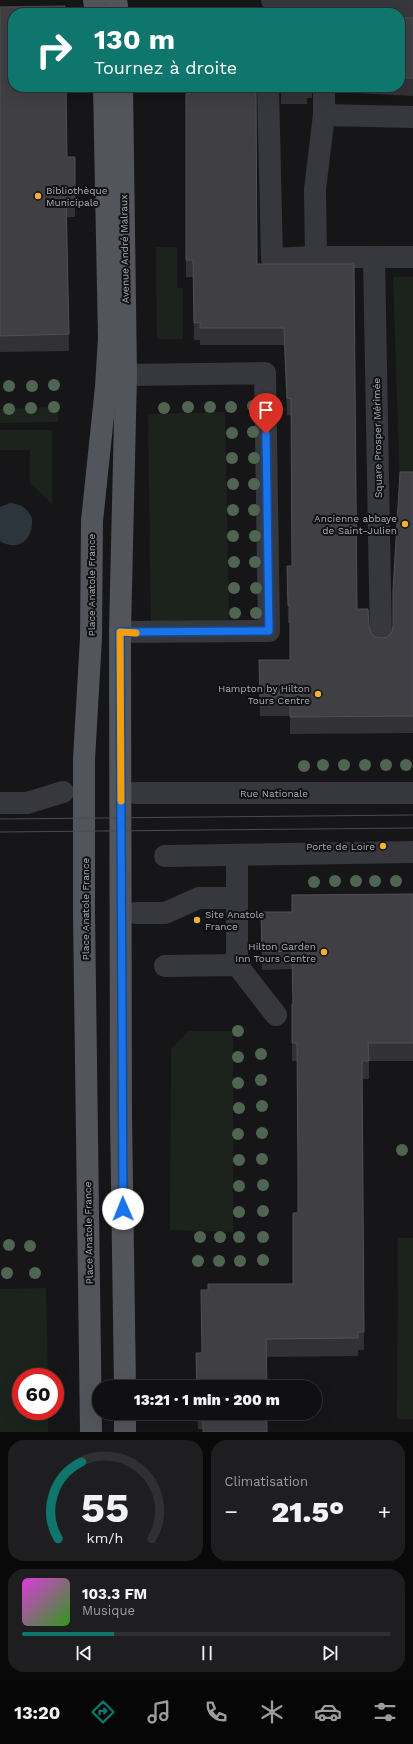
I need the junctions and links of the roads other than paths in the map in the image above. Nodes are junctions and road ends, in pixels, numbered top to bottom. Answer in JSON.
{"nodes":[{"id":1,"x":94,"y":0,"type":"edge"},
{"id":2,"x":103,"y":0,"type":"edge"},
{"id":3,"x":277,"y":0,"type":"edge"},
{"id":4,"x":270,"y":8,"type":"edge"},
{"id":5,"x":321,"y":8,"type":"edge"},
{"id":6,"x":104,"y":92,"type":"edge"},
{"id":7,"x":122,"y":92,"type":"edge"},
{"id":8,"x":268,"y":92,"type":"edge"},
{"id":9,"x":324,"y":92,"type":"edge"},
{"id":10,"x":324,"y":115,"type":"junction"},
{"id":11,"x":413,"y":117,"type":"edge"},
{"id":12,"x":316,"y":257,"type":"junction"},
{"id":13,"x":374,"y":257,"type":"junction"},
{"id":14,"x":413,"y":257,"type":"edge"},
{"id":15,"x":126,"y":375,"type":"junction"},
{"id":16,"x":106,"y":387,"type":"joint"},
{"id":17,"x":120,"y":632,"type":"junction"},
{"id":18,"x":381,"y":643,"type":"edge"},
{"id":19,"x":62,"y":792,"type":"dead end"},
{"id":20,"x":135,"y":793,"type":"dead end"},
{"id":21,"x":413,"y":793,"type":"edge"},
{"id":22,"x":0,"y":803,"type":"edge"},
{"id":23,"x":413,"y":852,"type":"edge"},
{"id":24,"x":237,"y":855,"type":"junction"},
{"id":25,"x":165,"y":856,"type":"dead end"},
{"id":26,"x":237,"y":898,"type":"junction"},
{"id":27,"x":136,"y":913,"type":"dead end"},
{"id":28,"x":237,"y":965,"type":"junction"},
{"id":29,"x":165,"y":966,"type":"dead end"},
{"id":30,"x":276,"y":1015,"type":"dead end"},
{"id":31,"x":125,"y":1380,"type":"edge"},
{"id":32,"x":125,"y":1420,"type":"edge"},
{"id":33,"x":91,"y":1432,"type":"edge"},
{"id":34,"x":125,"y":1432,"type":"edge"}],
"edges":[{"from":1,"to":2,"type":"street"},
{"from":3,"to":4,"type":"street"},
{"from":3,"to":5,"type":"street"},
{"from":6,"to":16,"type":"main road","name":"Avenue André Malraux"},
{"from":7,"to":15,"type":"main road","name":"Avenue André Malraux"},
{"from":8,"to":12,"type":"street"},
{"from":9,"to":10,"type":"street"},
{"from":10,"to":11,"type":"street"},
{"from":10,"to":12,"type":"street"},
{"from":12,"to":13,"type":"street"},
{"from":13,"to":14,"type":"street"},
{"from":13,"to":18,"type":"street","name":"Square Prosper Mérimée"},
{"from":15,"to":17,"type":"main road","name":"Avenue André Malraux"},
{"from":15,"to":17,"type":"street"},
{"from":16,"to":33,"type":"main road","name":"Place Anatole France"},
{"from":17,"to":31,"type":"main road"},
{"from":19,"to":22,"type":"street"},
{"from":20,"to":21,"type":"street","name":"Rue Nationale"},
{"from":23,"to":24,"type":"street"},
{"from":24,"to":25,"type":"street"},
{"from":24,"to":26,"type":"street"},
{"from":26,"to":27,"type":"street"},
{"from":26,"to":28,"type":"street"},
{"from":28,"to":29,"type":"street"},
{"from":28,"to":30,"type":"street"},
{"from":32,"to":34,"type":"main road"}]}
